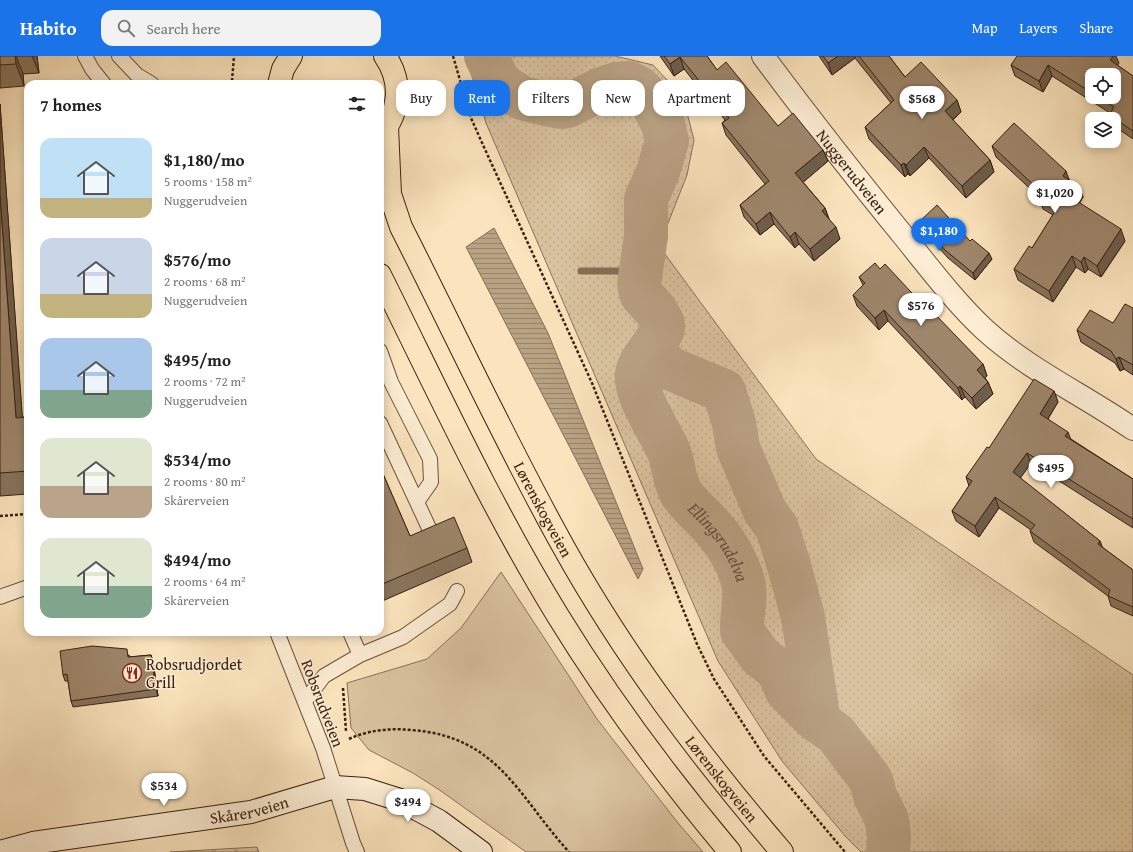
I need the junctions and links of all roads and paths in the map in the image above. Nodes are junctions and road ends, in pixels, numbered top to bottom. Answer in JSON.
{"nodes":[{"id":1,"x":85,"y":56,"type":"edge"},
{"id":2,"x":119,"y":56,"type":"edge"},
{"id":3,"x":234,"y":56,"type":"edge"},
{"id":4,"x":290,"y":56,"type":"edge"},
{"id":5,"x":385,"y":56,"type":"edge"},
{"id":6,"x":453,"y":56,"type":"edge"},
{"id":7,"x":763,"y":56,"type":"edge"},
{"id":8,"x":134,"y":79,"type":"edge"},
{"id":9,"x":101,"y":80,"type":"edge"},
{"id":10,"x":232,"y":80,"type":"edge"},
{"id":11,"x":278,"y":80,"type":"edge"},
{"id":12,"x":384,"y":131,"type":"edge"},
{"id":13,"x":384,"y":283,"type":"edge"},
{"id":14,"x":384,"y":362,"type":"edge"},
{"id":15,"x":1133,"y":429,"type":"edge"},
{"id":16,"x":384,"y":432,"type":"edge"},
{"id":17,"x":417,"y":502,"type":"junction"},
{"id":18,"x":24,"y":514,"type":"edge"},
{"id":19,"x":0,"y":516,"type":"edge"},
{"id":20,"x":429,"y":528,"type":"edge"},
{"id":21,"x":24,"y":588,"type":"edge"},
{"id":22,"x":457,"y":590,"type":"dead end"},
{"id":23,"x":0,"y":597,"type":"edge"},
{"id":24,"x":279,"y":636,"type":"edge"},
{"id":25,"x":352,"y":636,"type":"edge"},
{"id":26,"x":360,"y":655,"type":"junction"},
{"id":27,"x":340,"y":666,"type":"junction"},
{"id":28,"x":305,"y":701,"type":"junction"},
{"id":29,"x":346,"y":731,"type":"dead end"},
{"id":30,"x":349,"y":740,"type":"dead end"},
{"id":31,"x":335,"y":787,"type":"junction"},
{"id":32,"x":0,"y":852,"type":"edge"},
{"id":33,"x":357,"y":852,"type":"edge"},
{"id":34,"x":481,"y":852,"type":"edge"},
{"id":35,"x":568,"y":852,"type":"edge"},
{"id":36,"x":730,"y":852,"type":"edge"},
{"id":37,"x":782,"y":852,"type":"edge"},
{"id":38,"x":845,"y":852,"type":"edge"}],
"edges":[{"from":1,"to":9,"type":"lane"},
{"from":2,"to":8,"type":"lane"},
{"from":3,"to":10,"type":"path"},
{"from":4,"to":11,"type":"highway"},
{"from":5,"to":12,"type":"highway"},
{"from":6,"to":38,"type":"path"},
{"from":7,"to":15,"type":"street","name":"Nuggerudveien"},
{"from":12,"to":37,"type":"highway","name":"Lørenskogveien"},
{"from":13,"to":36,"type":"highway"},
{"from":14,"to":17,"type":"lane"},
{"from":16,"to":17,"type":"lane"},
{"from":17,"to":20,"type":"lane"},
{"from":18,"to":19,"type":"path"},
{"from":21,"to":23,"type":"lane"},
{"from":22,"to":26,"type":"lane"},
{"from":24,"to":28,"type":"lane","name":"Robsrudveien"},
{"from":25,"to":26,"type":"lane"},
{"from":26,"to":27,"type":"lane"},
{"from":27,"to":28,"type":"lane"},
{"from":27,"to":29,"type":"path"},
{"from":28,"to":31,"type":"lane","name":"Robsrudveien"},
{"from":30,"to":35,"type":"path"},
{"from":31,"to":32,"type":"street","name":"Skårerveien"},
{"from":31,"to":33,"type":"lane","name":"Robsrudveien"},
{"from":31,"to":34,"type":"street","name":"Skårerveien"}]}
